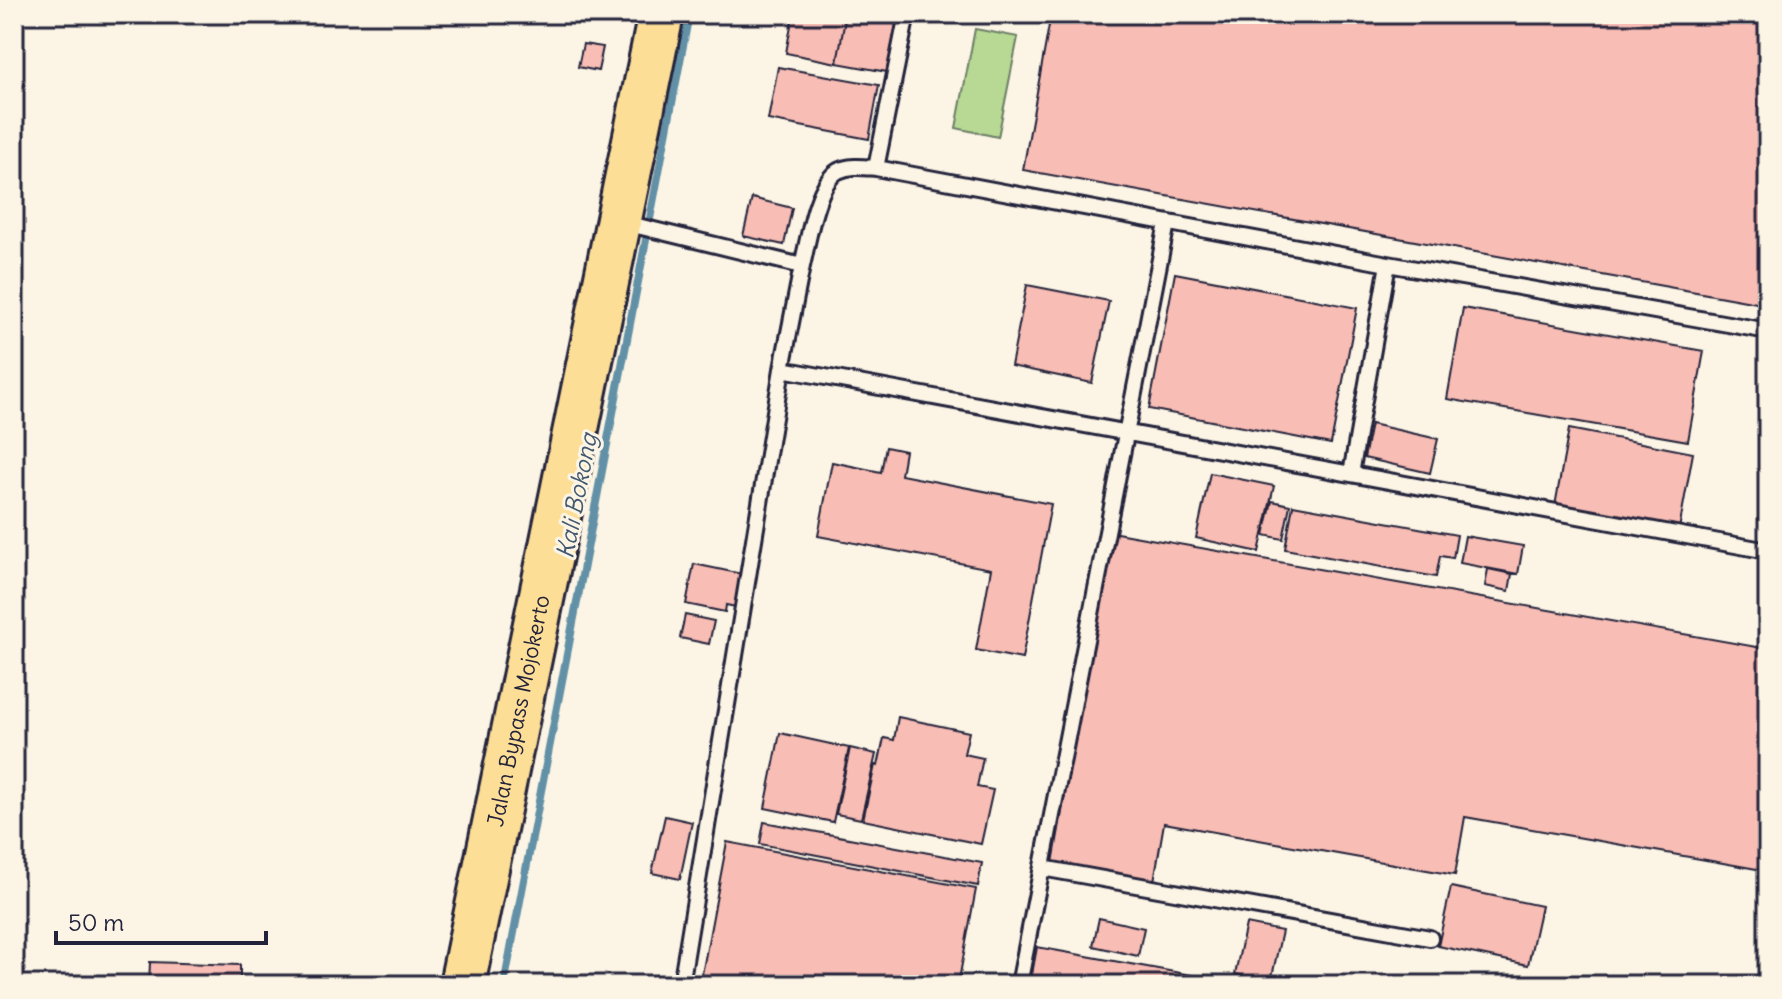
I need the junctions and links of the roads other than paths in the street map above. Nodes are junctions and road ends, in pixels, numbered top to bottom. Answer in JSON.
{"nodes":[{"id":1,"x":661,"y":14,"type":"edge"},
{"id":2,"x":907,"y":14,"type":"edge"},
{"id":3,"x":876,"y":168,"type":"junction"},
{"id":4,"x":1167,"y":223,"type":"junction"},
{"id":5,"x":629,"y":224,"type":"junction"},
{"id":6,"x":1388,"y":264,"type":"junction"},
{"id":7,"x":802,"y":266,"type":"junction"},
{"id":8,"x":1768,"y":331,"type":"edge"},
{"id":9,"x":782,"y":369,"type":"junction"},
{"id":10,"x":1127,"y":432,"type":"junction"},
{"id":11,"x":1351,"y":474,"type":"junction"},
{"id":12,"x":1768,"y":551,"type":"edge"},
{"id":13,"x":1042,"y":868,"type":"junction"},
{"id":14,"x":1430,"y":938,"type":"dead end"},
{"id":15,"x":462,"y":985,"type":"edge"},
{"id":16,"x":681,"y":985,"type":"edge"},
{"id":17,"x":1019,"y":985,"type":"edge"}],
"edges":[{"from":1,"to":5,"type":"highway","name":"Jalan Bypass Mojokerto"},
{"from":2,"to":3,"type":"lane"},
{"from":3,"to":4,"type":"lane"},
{"from":3,"to":7,"type":"lane"},
{"from":4,"to":6,"type":"lane"},
{"from":4,"to":10,"type":"lane"},
{"from":5,"to":7,"type":"lane"},
{"from":5,"to":15,"type":"highway","name":"Jalan Bypass Mojokerto"},
{"from":6,"to":8,"type":"lane"},
{"from":6,"to":11,"type":"lane"},
{"from":7,"to":9,"type":"lane"},
{"from":9,"to":10,"type":"lane"},
{"from":9,"to":16,"type":"lane"},
{"from":10,"to":11,"type":"lane"},
{"from":10,"to":13,"type":"lane"},
{"from":11,"to":12,"type":"lane"},
{"from":13,"to":14,"type":"lane"},
{"from":13,"to":17,"type":"lane"}]}
